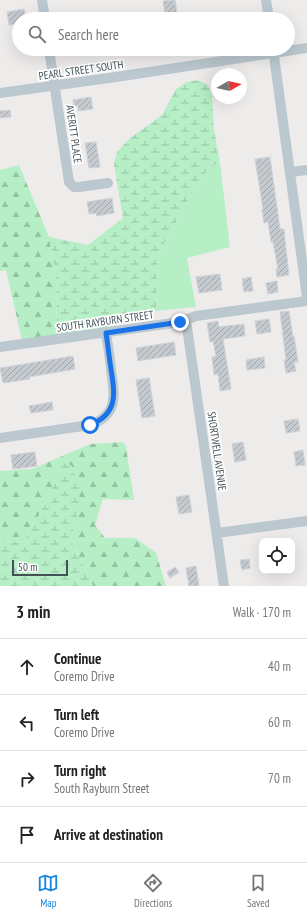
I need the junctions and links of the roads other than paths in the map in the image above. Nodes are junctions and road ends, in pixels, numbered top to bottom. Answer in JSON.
{"nodes":[{"id":1,"x":42,"y":0,"type":"edge"},
{"id":2,"x":266,"y":0,"type":"edge"},
{"id":3,"x":44,"y":12,"type":"edge"},
{"id":4,"x":268,"y":12,"type":"edge"},
{"id":5,"x":307,"y":48,"type":"edge"},
{"id":6,"x":295,"y":49,"type":"edge"},
{"id":7,"x":50,"y":56,"type":"edge"},
{"id":8,"x":241,"y":56,"type":"edge"},
{"id":9,"x":274,"y":56,"type":"edge"},
{"id":10,"x":55,"y":85,"type":"junction"},
{"id":11,"x":0,"y":93,"type":"edge"},
{"id":12,"x":307,"y":170,"type":"edge"},
{"id":13,"x":290,"y":172,"type":"junction"},
{"id":14,"x":108,"y":183,"type":"dead end"},
{"id":15,"x":307,"y":295,"type":"edge"},
{"id":16,"x":307,"y":301,"type":"edge"},
{"id":17,"x":186,"y":320,"type":"junction"},
{"id":18,"x":106,"y":333,"type":"junction"},
{"id":19,"x":0,"y":348,"type":"edge"},
{"id":20,"x":0,"y":438,"type":"edge"},
{"id":21,"x":307,"y":521,"type":"edge"},
{"id":22,"x":217,"y":533,"type":"junction"},
{"id":23,"x":224,"y":586,"type":"edge"}],
"edges":[{"from":1,"to":3,"type":"street"},
{"from":2,"to":4,"type":"street"},
{"from":5,"to":6,"type":"street","name":"PEARL STREET SOUTH"},
{"from":7,"to":10,"type":"street","name":"AVERITT PLACE"},
{"from":8,"to":10,"type":"street","name":"PEARL STREET SOUTH"},
{"from":9,"to":13,"type":"street"},
{"from":10,"to":11,"type":"street","name":"PEARL STREET SOUTH"},
{"from":10,"to":14,"type":"street","name":"AVERITT PLACE"},
{"from":12,"to":13,"type":"street"},
{"from":13,"to":15,"type":"street"},
{"from":16,"to":17,"type":"street","name":"SOUTH RAYBURN STREET"},
{"from":17,"to":18,"type":"street","name":"SOUTH RAYBURN STREET"},
{"from":17,"to":22,"type":"street","name":"SHORTWELL AVENUE"},
{"from":18,"to":19,"type":"street","name":"SOUTH RAYBURN STREET"},
{"from":18,"to":20,"type":"street"},
{"from":21,"to":22,"type":"street"},
{"from":22,"to":23,"type":"street","name":"SHORTWELL AVENUE"}]}
